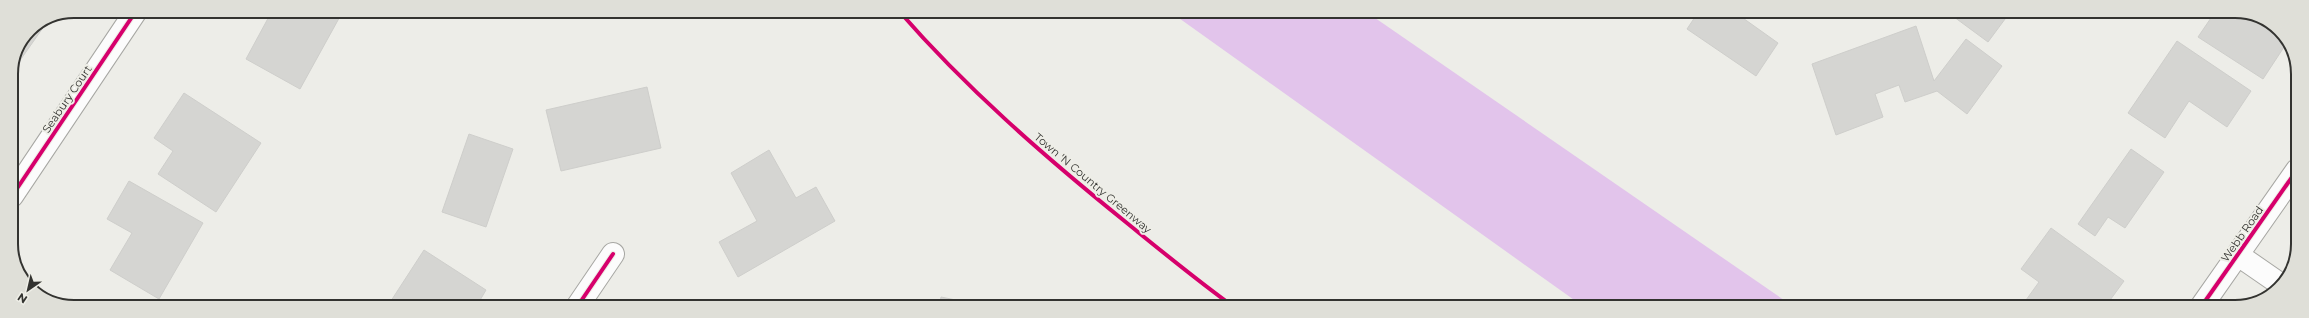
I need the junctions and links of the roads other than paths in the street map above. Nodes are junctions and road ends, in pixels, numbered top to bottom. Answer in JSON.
{"nodes":[{"id":1,"x":131,"y":18,"type":"edge"},
{"id":2,"x":2291,"y":179,"type":"edge"},
{"id":3,"x":18,"y":187,"type":"edge"},
{"id":4,"x":613,"y":254,"type":"dead end"},
{"id":5,"x":2238,"y":255,"type":"junction"},
{"id":6,"x":2276,"y":282,"type":"edge"},
{"id":7,"x":582,"y":300,"type":"edge"},
{"id":8,"x":2206,"y":300,"type":"edge"}],
"edges":[{"from":1,"to":3,"type":"street","name":"Seabury Court"},
{"from":2,"to":5,"type":"street","name":"Webb Road"},
{"from":4,"to":7,"type":"street"},
{"from":5,"to":6,"type":"street"},
{"from":5,"to":8,"type":"street","name":"Webb Road"}]}
